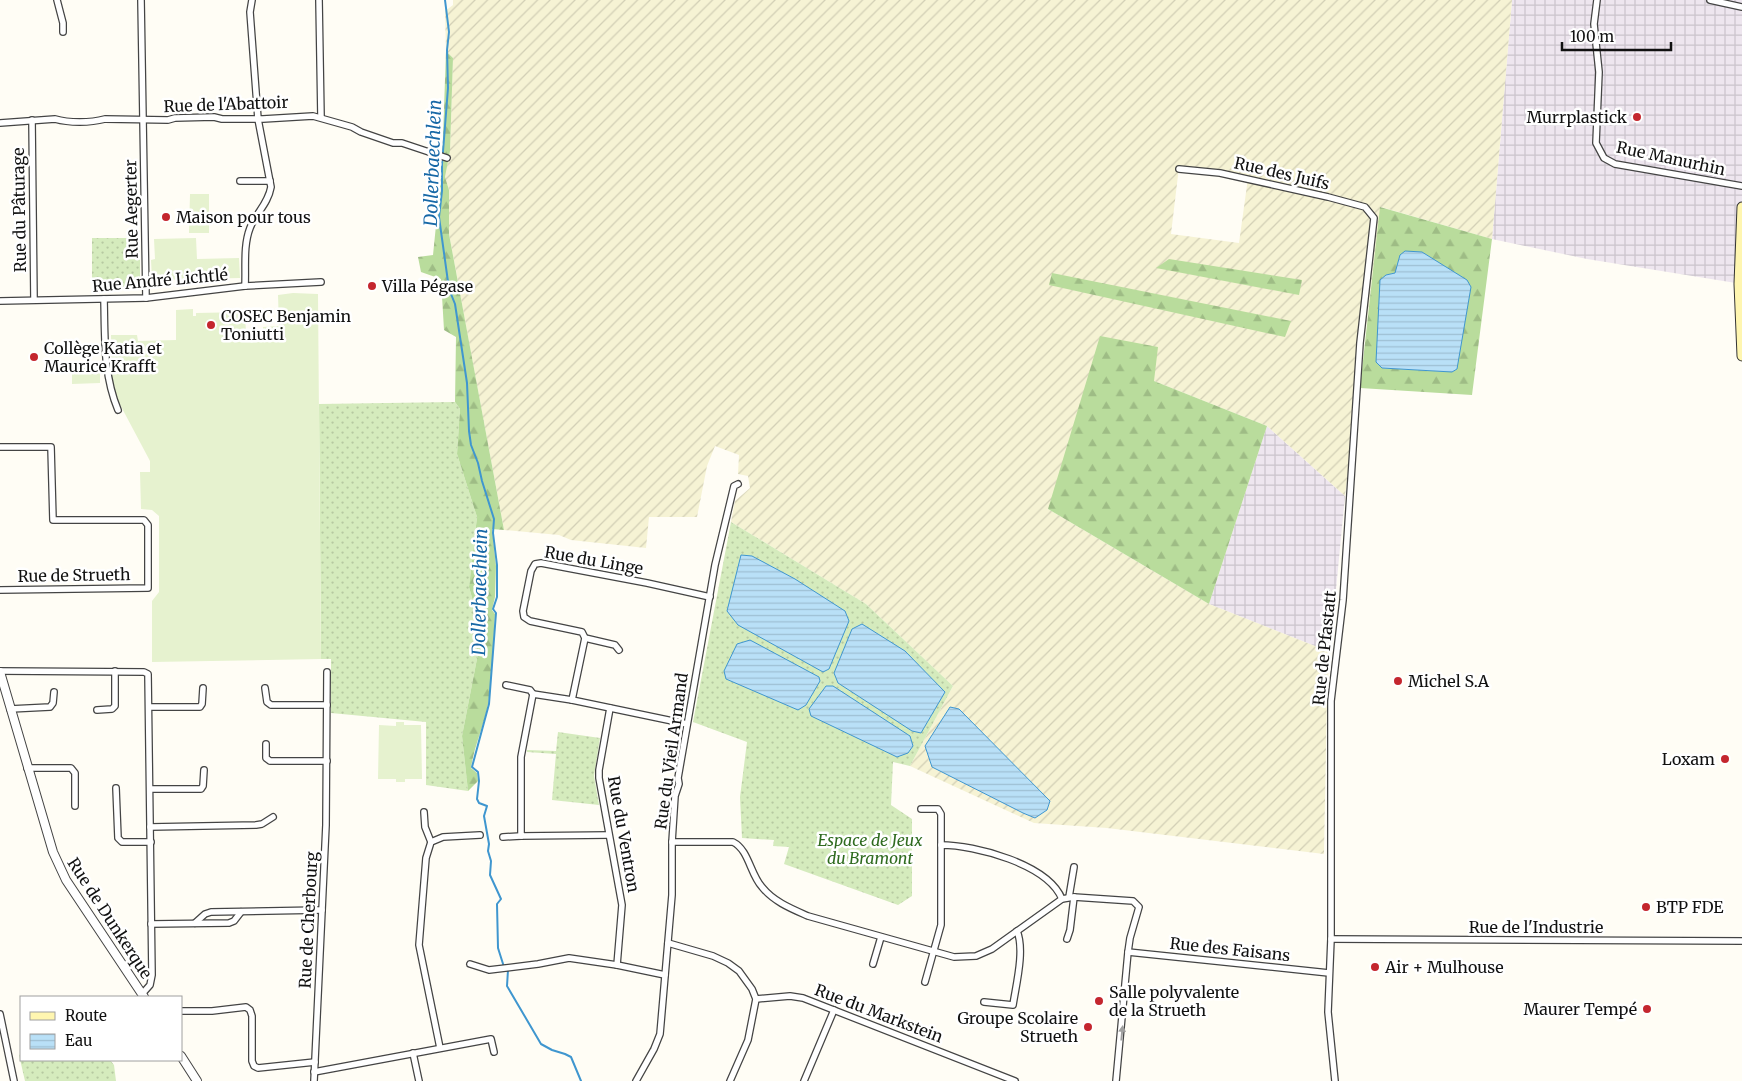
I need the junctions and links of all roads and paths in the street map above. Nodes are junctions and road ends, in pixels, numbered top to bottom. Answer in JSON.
{"nodes":[{"id":1,"x":56,"y":0,"type":"edge"},
{"id":2,"x":141,"y":0,"type":"edge"},
{"id":3,"x":252,"y":0,"type":"edge"},
{"id":4,"x":319,"y":0,"type":"edge"},
{"id":5,"x":1597,"y":0,"type":"edge"},
{"id":6,"x":1710,"y":0,"type":"edge"},
{"id":7,"x":1742,"y":7,"type":"edge"},
{"id":8,"x":63,"y":32,"type":"dead end"},
{"id":9,"x":321,"y":117,"type":"junction"},
{"id":10,"x":258,"y":119,"type":"junction"},
{"id":11,"x":32,"y":120,"type":"junction"},
{"id":12,"x":143,"y":120,"type":"junction"},
{"id":13,"x":0,"y":123,"type":"edge"},
{"id":14,"x":447,"y":158,"type":"dead end"},
{"id":15,"x":1179,"y":169,"type":"dead end"},
{"id":16,"x":240,"y":181,"type":"dead end"},
{"id":17,"x":270,"y":181,"type":"junction"},
{"id":18,"x":1742,"y":186,"type":"edge"},
{"id":19,"x":1742,"y":207,"type":"edge"},
{"id":20,"x":1374,"y":218,"type":"joint"},
{"id":21,"x":321,"y":282,"type":"dead end"},
{"id":22,"x":245,"y":286,"type":"junction"},
{"id":23,"x":1740,"y":290,"type":"edge"},
{"id":24,"x":146,"y":298,"type":"junction"},
{"id":25,"x":104,"y":299,"type":"junction"},
{"id":26,"x":34,"y":300,"type":"junction"},
{"id":27,"x":0,"y":301,"type":"edge"},
{"id":28,"x":1742,"y":356,"type":"edge"},
{"id":29,"x":118,"y":410,"type":"dead end"},
{"id":30,"x":0,"y":447,"type":"edge"},
{"id":31,"x":738,"y":484,"type":"dead end"},
{"id":32,"x":0,"y":590,"type":"edge"},
{"id":33,"x":710,"y":597,"type":"junction"},
{"id":34,"x":585,"y":638,"type":"junction"},
{"id":35,"x":619,"y":650,"type":"dead end"},
{"id":36,"x":115,"y":672,"type":"junction"},
{"id":37,"x":327,"y":672,"type":"dead end"},
{"id":38,"x":0,"y":675,"type":"edge"},
{"id":39,"x":506,"y":685,"type":"dead end"},
{"id":40,"x":203,"y":688,"type":"dead end"},
{"id":41,"x":265,"y":688,"type":"dead end"},
{"id":42,"x":54,"y":692,"type":"dead end"},
{"id":43,"x":534,"y":694,"type":"junction"},
{"id":44,"x":572,"y":700,"type":"junction"},
{"id":45,"x":327,"y":705,"type":"junction"},
{"id":46,"x":149,"y":707,"type":"junction"},
{"id":47,"x":610,"y":708,"type":"junction"},
{"id":48,"x":10,"y":709,"type":"junction"},
{"id":49,"x":97,"y":710,"type":"dead end"},
{"id":50,"x":687,"y":724,"type":"junction"},
{"id":51,"x":266,"y":744,"type":"dead end"},
{"id":52,"x":327,"y":761,"type":"junction"},
{"id":53,"x":27,"y":768,"type":"junction"},
{"id":54,"x":204,"y":770,"type":"dead end"},
{"id":55,"x":116,"y":788,"type":"dead end"},
{"id":56,"x":150,"y":789,"type":"junction"},
{"id":57,"x":75,"y":806,"type":"dead end"},
{"id":58,"x":921,"y":809,"type":"dead end"},
{"id":59,"x":424,"y":812,"type":"dead end"},
{"id":60,"x":273,"y":817,"type":"dead end"},
{"id":61,"x":150,"y":827,"type":"junction"},
{"id":62,"x":480,"y":835,"type":"dead end"},
{"id":63,"x":608,"y":835,"type":"junction"},
{"id":64,"x":521,"y":836,"type":"junction"},
{"id":65,"x":503,"y":838,"type":"dead end"},
{"id":66,"x":151,"y":842,"type":"junction"},
{"id":67,"x":431,"y":842,"type":"junction"},
{"id":68,"x":672,"y":842,"type":"junction"},
{"id":69,"x":941,"y":845,"type":"junction"},
{"id":70,"x":1074,"y":867,"type":"dead end"},
{"id":71,"x":1068,"y":897,"type":"junction"},
{"id":72,"x":322,"y":910,"type":"junction"},
{"id":73,"x":240,"y":912,"type":"junction"},
{"id":74,"x":195,"y":923,"type":"junction"},
{"id":75,"x":151,"y":924,"type":"junction"},
{"id":76,"x":1017,"y":931,"type":"junction"},
{"id":77,"x":881,"y":937,"type":"junction"},
{"id":78,"x":1067,"y":939,"type":"dead end"},
{"id":79,"x":1330,"y":939,"type":"junction"},
{"id":80,"x":1742,"y":941,"type":"edge"},
{"id":81,"x":668,"y":943,"type":"junction"},
{"id":82,"x":1128,"y":952,"type":"junction"},
{"id":83,"x":934,"y":953,"type":"junction"},
{"id":84,"x":470,"y":964,"type":"dead end"},
{"id":85,"x":874,"y":964,"type":"dead end"},
{"id":86,"x":617,"y":965,"type":"junction"},
{"id":87,"x":1329,"y":973,"type":"junction"},
{"id":88,"x":664,"y":975,"type":"junction"},
{"id":89,"x":925,"y":982,"type":"dead end"},
{"id":90,"x":143,"y":996,"type":"edge"},
{"id":91,"x":756,"y":999,"type":"junction"},
{"id":92,"x":984,"y":1002,"type":"dead end"},
{"id":93,"x":834,"y":1010,"type":"junction"},
{"id":94,"x":182,"y":1011,"type":"edge"},
{"id":95,"x":0,"y":1014,"type":"edge"},
{"id":96,"x":440,"y":1048,"type":"junction"},
{"id":97,"x":494,"y":1052,"type":"dead end"},
{"id":98,"x":413,"y":1054,"type":"junction"},
{"id":99,"x":182,"y":1058,"type":"edge"},
{"id":100,"x":315,"y":1062,"type":"junction"},
{"id":101,"x":314,"y":1072,"type":"junction"},
{"id":102,"x":14,"y":1081,"type":"edge"},
{"id":103,"x":197,"y":1081,"type":"edge"},
{"id":104,"x":314,"y":1081,"type":"edge"},
{"id":105,"x":419,"y":1081,"type":"edge"},
{"id":106,"x":636,"y":1081,"type":"edge"},
{"id":107,"x":730,"y":1081,"type":"edge"},
{"id":108,"x":804,"y":1081,"type":"edge"},
{"id":109,"x":1015,"y":1081,"type":"edge"},
{"id":110,"x":1116,"y":1081,"type":"edge"},
{"id":111,"x":1335,"y":1081,"type":"edge"}],
"edges":[{"from":1,"to":8,"type":"street"},
{"from":2,"to":12,"type":"street","name":"Rue Aegerter"},
{"from":3,"to":10,"type":"street"},
{"from":4,"to":9,"type":"street"},
{"from":5,"to":18,"type":"street","name":"Rue Manurhin"},
{"from":6,"to":7,"type":"street"},
{"from":9,"to":10,"type":"street","name":"Rue de l'Abattoir"},
{"from":9,"to":14,"type":"street","name":"Rue de l'Abattoir"},
{"from":10,"to":12,"type":"street","name":"Rue de l'Abattoir"},
{"from":10,"to":17,"type":"street"},
{"from":11,"to":12,"type":"street","name":"Rue de l'Abattoir"},
{"from":11,"to":13,"type":"street","name":"Rue de l'Abattoir"},
{"from":11,"to":26,"type":"street","name":"Rue du Pâturage"},
{"from":12,"to":24,"type":"street","name":"Rue Aegerter"},
{"from":15,"to":20,"type":"street","name":"Rue des Juifs"},
{"from":16,"to":17,"type":"street"},
{"from":17,"to":22,"type":"street"},
{"from":19,"to":23,"type":"main road"},
{"from":20,"to":79,"type":"street","name":"Rue de Pfastatt"},
{"from":21,"to":22,"type":"street","name":"Rue André Lichtlé"},
{"from":22,"to":24,"type":"street","name":"Rue André Lichtlé"},
{"from":23,"to":28,"type":"main road"},
{"from":24,"to":25,"type":"street","name":"Rue André Lichtlé"},
{"from":25,"to":26,"type":"street","name":"Rue André Lichtlé"},
{"from":25,"to":29,"type":"street"},
{"from":26,"to":27,"type":"street","name":"Rue André Lichtlé"},
{"from":30,"to":32,"type":"street","name":"Rue de Strueth"},
{"from":31,"to":33,"type":"street","name":"Rue du Vieil Armand"},
{"from":33,"to":34,"type":"street","name":"Rue du Linge"},
{"from":33,"to":50,"type":"street","name":"Rue du Vieil Armand"},
{"from":34,"to":35,"type":"street","name":"Rue du Linge"},
{"from":34,"to":44,"type":"street"},
{"from":36,"to":38,"type":"street"},
{"from":36,"to":46,"type":"street"},
{"from":36,"to":49,"type":"street"},
{"from":37,"to":45,"type":"street","name":"Rue de Cherbourg"},
{"from":38,"to":48,"type":"street","name":"Rue de Dunkerque"},
{"from":39,"to":43,"type":"street"},
{"from":40,"to":46,"type":"street"},
{"from":41,"to":45,"type":"street"},
{"from":42,"to":48,"type":"street"},
{"from":43,"to":44,"type":"street"},
{"from":43,"to":64,"type":"street"},
{"from":44,"to":47,"type":"street"},
{"from":45,"to":52,"type":"street","name":"Rue de Cherbourg"},
{"from":46,"to":56,"type":"street"},
{"from":47,"to":50,"type":"street"},
{"from":47,"to":63,"type":"street","name":"Rue du Ventron"},
{"from":48,"to":53,"type":"street","name":"Rue de Dunkerque"},
{"from":50,"to":68,"type":"street","name":"Rue du Vieil Armand"},
{"from":51,"to":52,"type":"street"},
{"from":52,"to":72,"type":"street","name":"Rue de Cherbourg"},
{"from":53,"to":57,"type":"street"},
{"from":53,"to":90,"type":"street","name":"Rue de Dunkerque"},
{"from":54,"to":56,"type":"street"},
{"from":55,"to":66,"type":"street"},
{"from":56,"to":61,"type":"street"},
{"from":58,"to":69,"type":"street"},
{"from":59,"to":67,"type":"street"},
{"from":60,"to":61,"type":"street"},
{"from":61,"to":66,"type":"street"},
{"from":62,"to":67,"type":"street"},
{"from":63,"to":64,"type":"street"},
{"from":63,"to":86,"type":"street","name":"Rue du Ventron"},
{"from":64,"to":65,"type":"street"},
{"from":66,"to":75,"type":"street"},
{"from":67,"to":96,"type":"street"},
{"from":68,"to":77,"type":"street"},
{"from":68,"to":81,"type":"street","name":"Rue du Vieil Armand"},
{"from":69,"to":71,"type":"street"},
{"from":69,"to":83,"type":"street"},
{"from":70,"to":71,"type":"street"},
{"from":71,"to":76,"type":"street"},
{"from":71,"to":78,"type":"street"},
{"from":71,"to":82,"type":"street"},
{"from":72,"to":73,"type":"street"},
{"from":72,"to":100,"type":"street","name":"Rue de Cherbourg"},
{"from":73,"to":74,"type":"street"},
{"from":73,"to":74,"type":"street"},
{"from":74,"to":75,"type":"street"},
{"from":75,"to":90,"type":"street"},
{"from":76,"to":83,"type":"street"},
{"from":76,"to":92,"type":"street"},
{"from":77,"to":83,"type":"street"},
{"from":77,"to":85,"type":"street"},
{"from":79,"to":80,"type":"street","name":"Rue de l'Industrie"},
{"from":79,"to":87,"type":"street","name":"Rue de Pfastatt"},
{"from":81,"to":88,"type":"street","name":"Rue du Vieil Armand"},
{"from":81,"to":91,"type":"street"},
{"from":82,"to":87,"type":"street","name":"Rue des Faisans"},
{"from":110,"to":82,"type":"street","one_way":true},
{"from":83,"to":89,"type":"street"},
{"from":84,"to":86,"type":"street"},
{"from":86,"to":88,"type":"street"},
{"from":87,"to":111,"type":"street","name":"Rue de Pfastatt"},
{"from":88,"to":106,"type":"street","name":"Rue du Vieil Armand"},
{"from":91,"to":93,"type":"street","name":"Rue du Markstein"},
{"from":91,"to":107,"type":"street"},
{"from":93,"to":108,"type":"street"},
{"from":93,"to":109,"type":"street","name":"Rue du Markstein"},
{"from":94,"to":100,"type":"street"},
{"from":95,"to":102,"type":"street"},
{"from":96,"to":97,"type":"street"},
{"from":96,"to":98,"type":"street"},
{"from":98,"to":101,"type":"street"},
{"from":98,"to":105,"type":"street"},
{"from":99,"to":103,"type":"street"},
{"from":100,"to":101,"type":"street","name":"Rue de Cherbourg"},
{"from":101,"to":104,"type":"street","name":"Rue de Cherbourg"}]}
